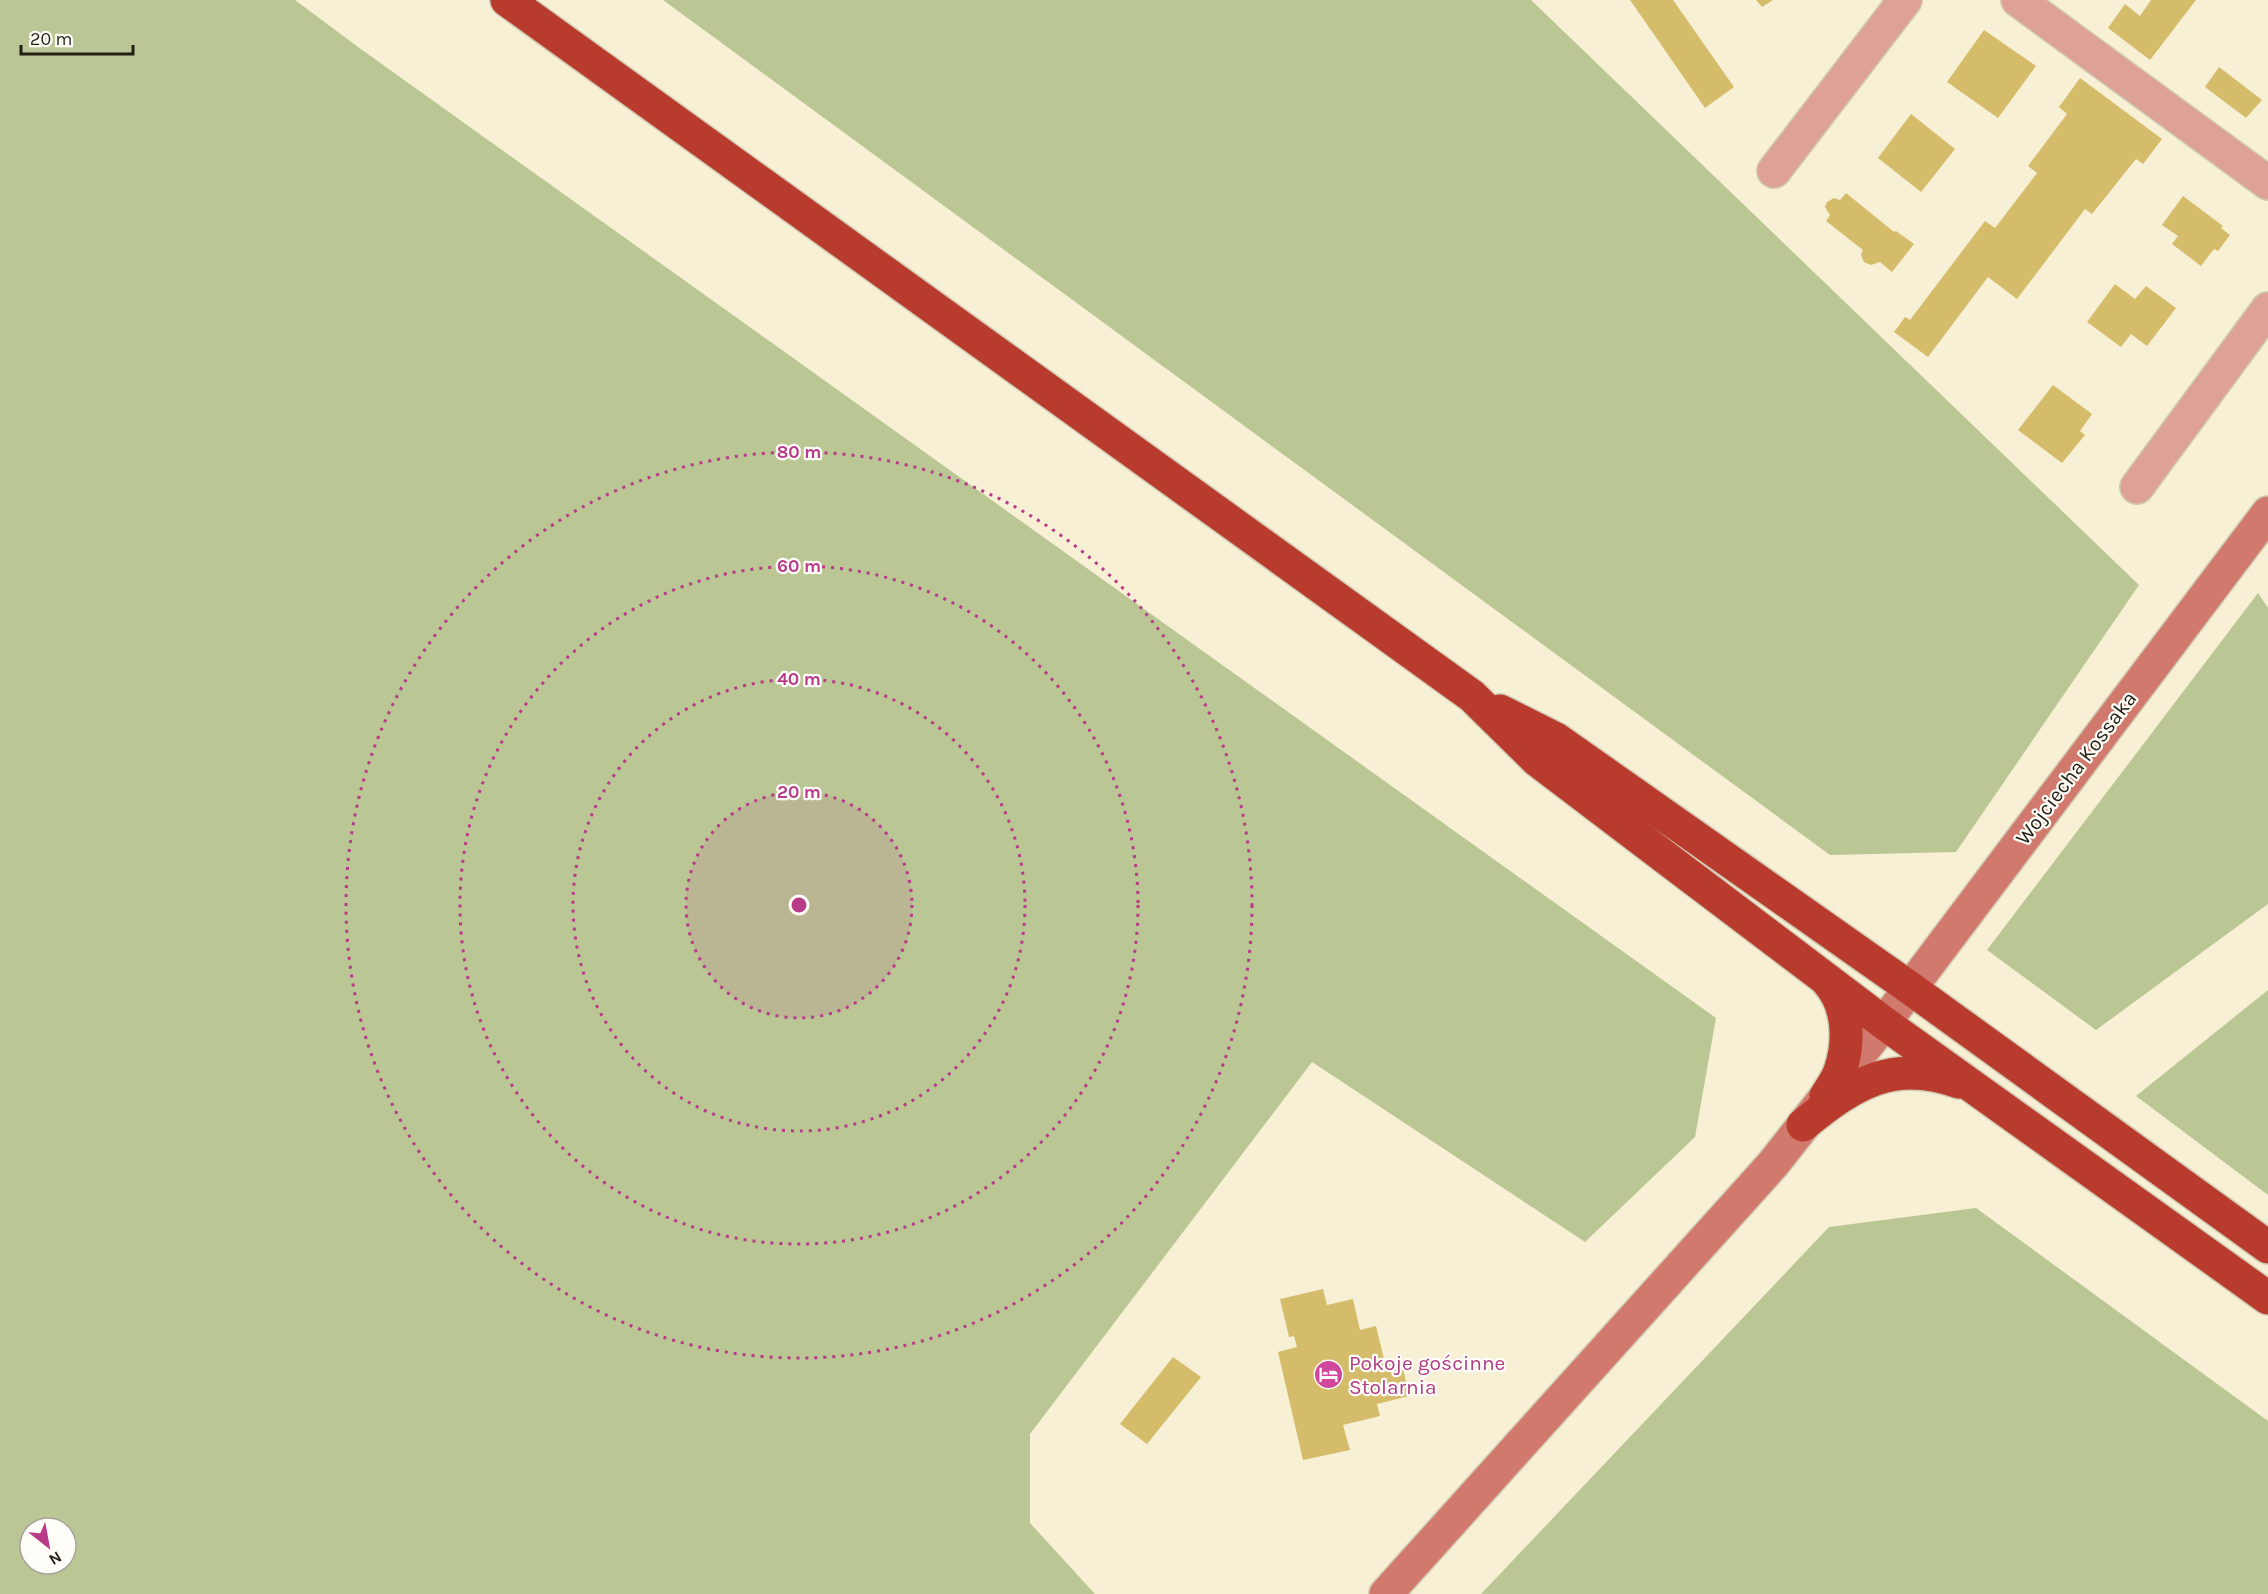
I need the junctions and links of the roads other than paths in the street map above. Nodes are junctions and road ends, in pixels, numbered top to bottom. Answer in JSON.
{"nodes":[{"id":1,"x":507,"y":0,"type":"edge"},
{"id":2,"x":1905,"y":0,"type":"edge"},
{"id":3,"x":2018,"y":0,"type":"edge"},
{"id":4,"x":1774,"y":171,"type":"dead end"},
{"id":5,"x":2268,"y":183,"type":"edge"},
{"id":6,"x":2268,"y":309,"type":"edge"},
{"id":7,"x":2137,"y":487,"type":"dead end"},
{"id":8,"x":2268,"y":513,"type":"edge"},
{"id":9,"x":1472,"y":696,"type":"junction"},
{"id":10,"x":1823,"y":976,"type":"junction"},
{"id":11,"x":1910,"y":988,"type":"junction"},
{"id":12,"x":1884,"y":1023,"type":"junction"},
{"id":13,"x":1975,"y":1087,"type":"junction"},
{"id":14,"x":1826,"y":1096,"type":"junction"},
{"id":15,"x":1803,"y":1125,"type":"junction"},
{"id":16,"x":2268,"y":1247,"type":"edge"},
{"id":17,"x":2268,"y":1298,"type":"edge"},
{"id":18,"x":1386,"y":1594,"type":"edge"}],
"edges":[{"from":1,"to":9,"type":"highway"},
{"from":2,"to":4,"type":"street"},
{"from":3,"to":5,"type":"street"},
{"from":6,"to":7,"type":"street"},
{"from":8,"to":11,"type":"street","name":"Wojciecha Kossaka"},
{"from":9,"to":10,"type":"highway"},
{"from":9,"to":11,"type":"highway"},
{"from":10,"to":12,"type":"highway"},
{"from":10,"to":14,"type":"highway"},
{"from":11,"to":12,"type":"street","name":"Wojciecha Kossaka"},
{"from":11,"to":16,"type":"highway"},
{"from":12,"to":13,"type":"highway"},
{"from":12,"to":14,"type":"street","name":"Wojciecha Kossaka"},
{"from":13,"to":15,"type":"highway"},
{"from":13,"to":17,"type":"highway"},
{"from":14,"to":15,"type":"street","name":"Wojciecha Kossaka"},
{"from":15,"to":18,"type":"street","name":"Wojciecha Kossaka"}]}
